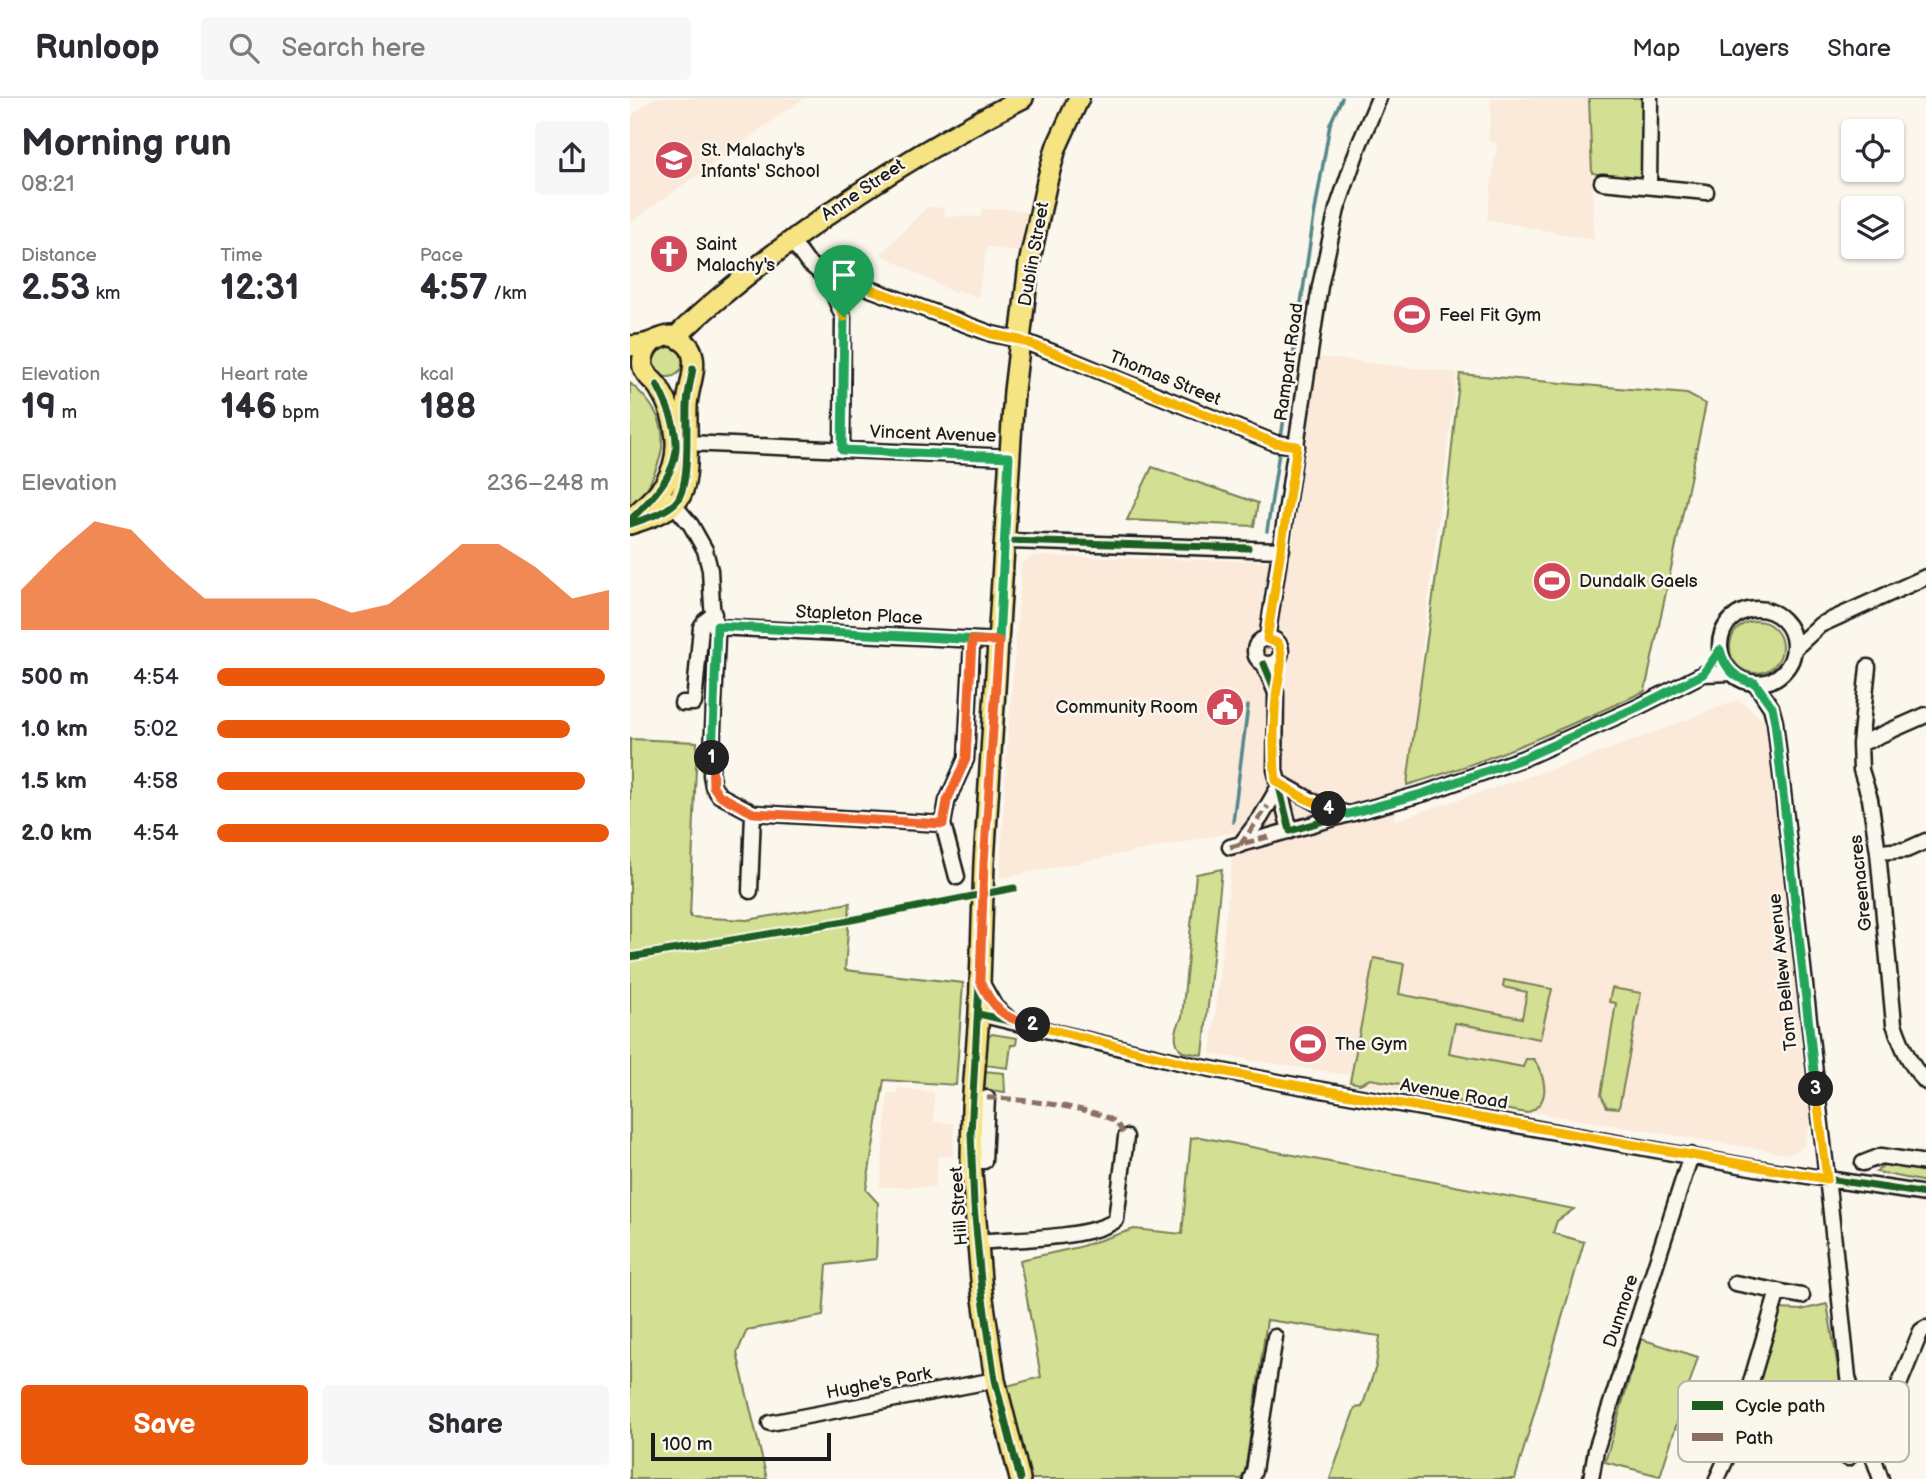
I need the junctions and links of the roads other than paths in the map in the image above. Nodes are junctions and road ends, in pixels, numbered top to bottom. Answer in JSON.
{"nodes":[{"id":1,"x":1023,"y":98,"type":"edge"},
{"id":2,"x":1079,"y":98,"type":"edge"},
{"id":3,"x":1379,"y":98,"type":"edge"},
{"id":4,"x":1650,"y":98,"type":"edge"},
{"id":5,"x":1602,"y":182,"type":"dead end"},
{"id":6,"x":1649,"y":186,"type":"junction"},
{"id":7,"x":1706,"y":192,"type":"dead end"},
{"id":8,"x":791,"y":240,"type":"junction"},
{"id":9,"x":827,"y":278,"type":"junction"},
{"id":10,"x":677,"y":337,"type":"junction"},
{"id":11,"x":1020,"y":340,"type":"junction"},
{"id":12,"x":651,"y":342,"type":"junction"},
{"id":13,"x":630,"y":346,"type":"edge"},
{"id":14,"x":637,"y":367,"type":"edge"},
{"id":15,"x":693,"y":368,"type":"junction"},
{"id":16,"x":657,"y":385,"type":"junction"},
{"id":17,"x":688,"y":443,"type":"junction"},
{"id":18,"x":1286,"y":444,"type":"junction"},
{"id":19,"x":842,"y":450,"type":"junction"},
{"id":20,"x":1009,"y":457,"type":"junction"},
{"id":21,"x":664,"y":485,"type":"junction"},
{"id":22,"x":674,"y":504,"type":"junction"},
{"id":23,"x":630,"y":522,"type":"edge"},
{"id":24,"x":1006,"y":541,"type":"junction"},
{"id":25,"x":1282,"y":550,"type":"junction"},
{"id":26,"x":1926,"y":577,"type":"edge"},
{"id":27,"x":716,"y":620,"type":"junction"},
{"id":28,"x":1786,"y":624,"type":"junction"},
{"id":29,"x":1820,"y":625,"type":"junction"},
{"id":30,"x":1267,"y":639,"type":"junction"},
{"id":31,"x":972,"y":640,"type":"junction"},
{"id":32,"x":999,"y":641,"type":"junction"},
{"id":33,"x":1794,"y":649,"type":"junction"},
{"id":34,"x":1720,"y":650,"type":"junction"},
{"id":35,"x":1280,"y":657,"type":"junction"},
{"id":36,"x":1264,"y":664,"type":"junction"},
{"id":37,"x":1868,"y":667,"type":"dead end"},
{"id":38,"x":1732,"y":673,"type":"junction"},
{"id":39,"x":1703,"y":674,"type":"junction"},
{"id":40,"x":1780,"y":675,"type":"junction"},
{"id":41,"x":1755,"y":683,"type":"junction"},
{"id":42,"x":1276,"y":693,"type":"junction"},
{"id":43,"x":681,"y":703,"type":"dead end"},
{"id":44,"x":1772,"y":707,"type":"junction"},
{"id":45,"x":1926,"y":715,"type":"edge"},
{"id":46,"x":1860,"y":744,"type":"junction"},
{"id":47,"x":1277,"y":785,"type":"junction"},
{"id":48,"x":753,"y":813,"type":"junction"},
{"id":49,"x":1348,"y":814,"type":"junction"},
{"id":50,"x":943,"y":824,"type":"junction"},
{"id":51,"x":1290,"y":831,"type":"junction"},
{"id":52,"x":1926,"y":841,"type":"edge"},
{"id":53,"x":1878,"y":852,"type":"junction"},
{"id":54,"x":957,"y":877,"type":"dead end"},
{"id":55,"x":750,"y":891,"type":"dead end"},
{"id":56,"x":980,"y":981,"type":"junction"},
{"id":57,"x":979,"y":1014,"type":"junction"},
{"id":58,"x":1013,"y":1021,"type":"junction"},
{"id":59,"x":1926,"y":1082,"type":"edge"},
{"id":60,"x":987,"y":1098,"type":"dead end"},
{"id":61,"x":1126,"y":1137,"type":"dead end"},
{"id":62,"x":1692,"y":1155,"type":"junction"},
{"id":63,"x":971,"y":1161,"type":"junction"},
{"id":64,"x":1863,"y":1163,"type":"dead end"},
{"id":65,"x":1926,"y":1163,"type":"edge"},
{"id":66,"x":1827,"y":1179,"type":"junction"},
{"id":67,"x":1926,"y":1194,"type":"edge"},
{"id":68,"x":976,"y":1242,"type":"junction"},
{"id":69,"x":1735,"y":1283,"type":"dead end"},
{"id":70,"x":1778,"y":1291,"type":"junction"},
{"id":71,"x":1802,"y":1296,"type":"dead end"},
{"id":72,"x":1926,"y":1328,"type":"edge"},
{"id":73,"x":1275,"y":1337,"type":"dead end"},
{"id":74,"x":995,"y":1380,"type":"junction"},
{"id":75,"x":1751,"y":1381,"type":"edge"},
{"id":76,"x":1849,"y":1381,"type":"edge"},
{"id":77,"x":1901,"y":1381,"type":"edge"},
{"id":78,"x":770,"y":1423,"type":"dead end"},
{"id":79,"x":1725,"y":1462,"type":"edge"},
{"id":80,"x":1875,"y":1462,"type":"edge"},
{"id":81,"x":1020,"y":1479,"type":"edge"},
{"id":82,"x":1251,"y":1479,"type":"edge"},
{"id":83,"x":1591,"y":1479,"type":"edge"},
{"id":84,"x":1717,"y":1479,"type":"edge"},
{"id":85,"x":1881,"y":1479,"type":"edge"}],
"edges":[{"from":1,"to":8,"type":"main road","name":"Anne Street"},
{"from":2,"to":11,"type":"main road","name":"Dublin Street"},
{"from":3,"to":18,"type":"street","name":"Rampart Road"},
{"from":4,"to":6,"type":"street"},
{"from":5,"to":6,"type":"street"},
{"from":6,"to":7,"type":"street"},
{"from":8,"to":9,"type":"street"},
{"from":8,"to":10,"type":"main road","name":"Anne Street"},
{"from":9,"to":11,"type":"street","name":"Thomas Street"},
{"from":9,"to":19,"type":"street"},
{"from":10,"to":12,"type":"main road"},
{"from":10,"to":15,"type":"main road"},
{"from":11,"to":18,"type":"street","name":"Thomas Street"},
{"from":11,"to":20,"type":"main road","name":"Dublin Street"},
{"from":12,"to":13,"type":"main road"},
{"from":12,"to":14,"type":"main road"},
{"from":14,"to":16,"type":"main road"},
{"from":15,"to":16,"type":"main road"},
{"from":15,"to":17,"type":"main road"},
{"from":16,"to":21,"type":"main road"},
{"from":17,"to":19,"type":"street","name":"Vincent Avenue"},
{"from":17,"to":22,"type":"main road"},
{"from":18,"to":25,"type":"street","name":"Rampart Road"},
{"from":19,"to":20,"type":"street","name":"Vincent Avenue"},
{"from":20,"to":24,"type":"main road"},
{"from":21,"to":22,"type":"street"},
{"from":21,"to":23,"type":"main road"},
{"from":22,"to":23,"type":"main road"},
{"from":22,"to":27,"type":"street"},
{"from":24,"to":25,"type":"street"},
{"from":24,"to":32,"type":"main road"},
{"from":25,"to":30,"type":"street","name":"Rampart Road"},
{"from":26,"to":29,"type":"street"},
{"from":27,"to":31,"type":"street","name":"Stapleton Place"},
{"from":27,"to":43,"type":"street"},
{"from":27,"to":48,"type":"street"},
{"from":28,"to":29,"type":"street"},
{"from":28,"to":33,"type":"street"},
{"from":28,"to":34,"type":"street"},
{"from":29,"to":33,"type":"street"},
{"from":30,"to":35,"type":"street"},
{"from":30,"to":36,"type":"street"},
{"from":31,"to":32,"type":"street","name":"Stapleton Place"},
{"from":31,"to":50,"type":"street"},
{"from":32,"to":56,"type":"main road","name":"Hill Street"},
{"from":33,"to":40,"type":"street"},
{"from":34,"to":38,"type":"street"},
{"from":34,"to":39,"type":"street"},
{"from":35,"to":36,"type":"street"},
{"from":35,"to":42,"type":"street"},
{"from":36,"to":42,"type":"street"},
{"from":37,"to":46,"type":"street","name":"Greenacres"},
{"from":38,"to":39,"type":"street"},
{"from":38,"to":41,"type":"street"},
{"from":39,"to":49,"type":"street"},
{"from":40,"to":41,"type":"street"},
{"from":40,"to":44,"type":"street","name":"Tom Bellew Avenue"},
{"from":41,"to":44,"type":"street","name":"Tom Bellew Avenue"},
{"from":42,"to":47,"type":"street"},
{"from":44,"to":66,"type":"street","name":"Tom Bellew Avenue"},
{"from":45,"to":46,"type":"street"},
{"from":46,"to":53,"type":"street","name":"Greenacres"},
{"from":47,"to":49,"type":"street"},
{"from":47,"to":51,"type":"street"},
{"from":47,"to":51,"type":"street"},
{"from":48,"to":50,"type":"street"},
{"from":48,"to":55,"type":"street"},
{"from":49,"to":51,"type":"street"},
{"from":50,"to":54,"type":"street"},
{"from":52,"to":53,"type":"street"},
{"from":53,"to":59,"type":"street","name":"Greenacres"},
{"from":56,"to":57,"type":"main road","name":"Hill Street"},
{"from":56,"to":58,"type":"street"},
{"from":57,"to":58,"type":"street","name":"Avenue Road"},
{"from":57,"to":63,"type":"main road","name":"Hill Street"},
{"from":58,"to":62,"type":"street","name":"Avenue Road"},
{"from":60,"to":63,"type":"street"},
{"from":61,"to":68,"type":"street"},
{"from":62,"to":66,"type":"street","name":"Avenue Road"},
{"from":62,"to":83,"type":"street","name":"Dunmore"},
{"from":63,"to":68,"type":"main road","name":"Hill Street"},
{"from":64,"to":65,"type":"street"},
{"from":66,"to":67,"type":"street","name":"Avenue Road"},
{"from":66,"to":76,"type":"street","name":"Tom Bellew Avenue"},
{"from":68,"to":74,"type":"main road","name":"Hill Street"},
{"from":69,"to":70,"type":"street"},
{"from":70,"to":71,"type":"street"},
{"from":70,"to":75,"type":"street"},
{"from":72,"to":77,"type":"street"},
{"from":73,"to":82,"type":"street"},
{"from":74,"to":78,"type":"street","name":"Hughe's Park"},
{"from":74,"to":81,"type":"main road","name":"Hill Street"},
{"from":79,"to":84,"type":"street"},
{"from":80,"to":85,"type":"street","name":"Tom Bellew Avenue"}]}
